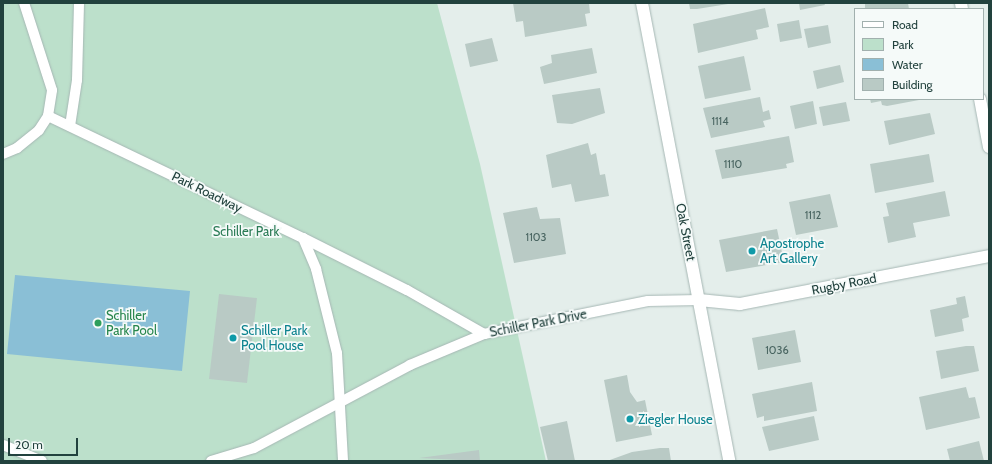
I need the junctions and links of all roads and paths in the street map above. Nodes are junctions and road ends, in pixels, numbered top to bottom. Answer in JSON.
{"nodes":[{"id":1,"x":24,"y":3,"type":"edge"},
{"id":2,"x":79,"y":3,"type":"edge"},
{"id":3,"x":642,"y":3,"type":"edge"},
{"id":4,"x":980,"y":100,"type":"edge"},
{"id":5,"x":48,"y":116,"type":"junction"},
{"id":6,"x":70,"y":126,"type":"junction"},
{"id":7,"x":989,"y":148,"type":"edge"},
{"id":8,"x":3,"y":154,"type":"edge"},
{"id":9,"x":303,"y":238,"type":"junction"},
{"id":10,"x":989,"y":256,"type":"edge"},
{"id":11,"x":699,"y":300,"type":"junction"},
{"id":12,"x":484,"y":334,"type":"junction"},
{"id":13,"x":342,"y":402,"type":"junction"},
{"id":14,"x":3,"y":445,"type":"edge"},
{"id":15,"x":42,"y":461,"type":"edge"},
{"id":16,"x":211,"y":461,"type":"edge"},
{"id":17,"x":343,"y":461,"type":"edge"},
{"id":18,"x":730,"y":461,"type":"edge"}],
"edges":[{"from":1,"to":5,"type":"lane"},
{"from":2,"to":6,"type":"lane"},
{"from":3,"to":11,"type":"street","name":"Oak Street"},
{"from":4,"to":7,"type":"street"},
{"from":5,"to":6,"type":"lane","name":"Park Roadway"},
{"from":5,"to":8,"type":"lane"},
{"from":6,"to":9,"type":"lane","name":"Park Roadway"},
{"from":9,"to":12,"type":"lane","name":"Schiller Park Drive"},
{"from":9,"to":13,"type":"lane"},
{"from":10,"to":11,"type":"street","name":"Rugby Road"},
{"from":11,"to":12,"type":"lane","name":"Schiller Park Drive"},
{"from":11,"to":18,"type":"street","name":"Oak Street"},
{"from":12,"to":13,"type":"lane"},
{"from":13,"to":16,"type":"lane"},
{"from":13,"to":17,"type":"lane"},
{"from":14,"to":15,"type":"lane"}]}
